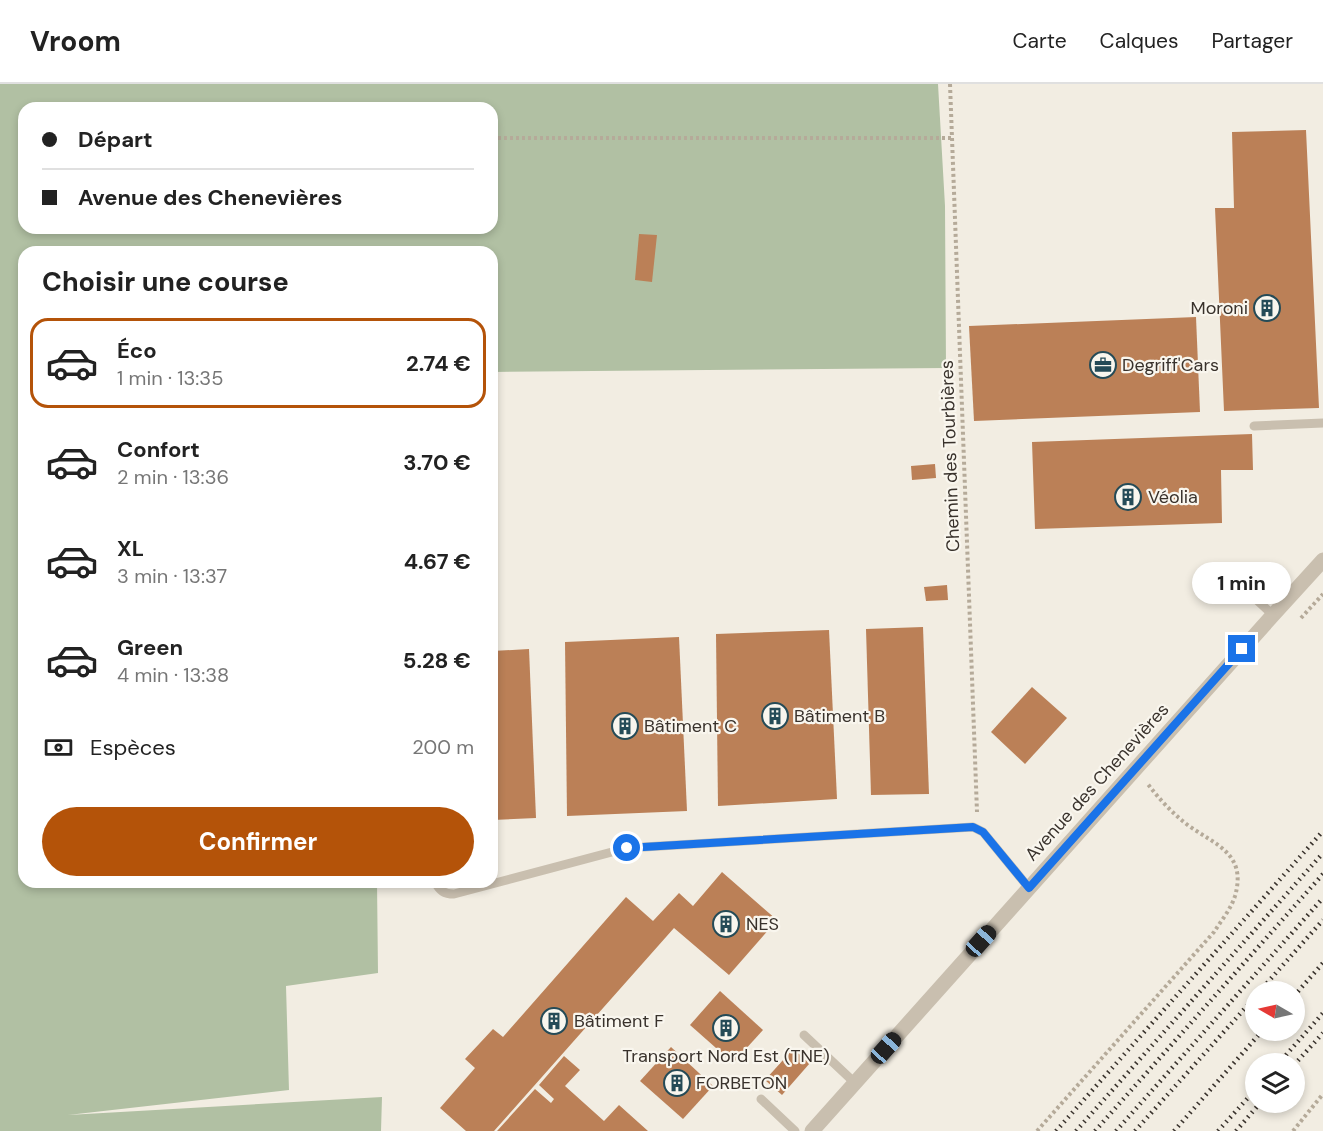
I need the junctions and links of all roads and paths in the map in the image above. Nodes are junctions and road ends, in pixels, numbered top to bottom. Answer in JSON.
{"nodes":[{"id":1,"x":950,"y":84,"type":"edge"},
{"id":2,"x":498,"y":138,"type":"edge"},
{"id":3,"x":952,"y":138,"type":"junction"},
{"id":4,"x":1323,"y":423,"type":"edge"},
{"id":5,"x":1254,"y":426,"type":"dead end"},
{"id":6,"x":1323,"y":560,"type":"edge"},
{"id":7,"x":1232,"y":577,"type":"dead end"},
{"id":8,"x":1273,"y":615,"type":"junction"},
{"id":9,"x":1136,"y":768,"type":"junction"},
{"id":10,"x":978,"y":828,"type":"junction"},
{"id":11,"x":498,"y":882,"type":"edge"},
{"id":12,"x":438,"y":888,"type":"edge"},
{"id":13,"x":477,"y":888,"type":"edge"},
{"id":14,"x":1029,"y":888,"type":"junction"},
{"id":15,"x":804,"y":1035,"type":"dead end"},
{"id":16,"x":855,"y":1083,"type":"junction"},
{"id":17,"x":1323,"y":1094,"type":"edge"},
{"id":18,"x":760,"y":1099,"type":"dead end"},
{"id":19,"x":795,"y":1131,"type":"edge"},
{"id":20,"x":812,"y":1131,"type":"edge"},
{"id":21,"x":1037,"y":1131,"type":"edge"},
{"id":22,"x":1293,"y":1131,"type":"edge"}],
"edges":[{"from":1,"to":3,"type":"path","name":"Chemin des Tourbières"},
{"from":2,"to":3,"type":"path"},
{"from":3,"to":10,"type":"path","name":"Chemin des Tourbières"},
{"from":4,"to":5,"type":"lane"},
{"from":6,"to":8,"type":"street","name":"Avenue des Chenevières"},
{"from":7,"to":8,"type":"lane"},
{"from":8,"to":9,"type":"street","name":"Avenue des Chenevières"},
{"from":9,"to":14,"type":"street","name":"Avenue des Chenevières"},
{"from":9,"to":21,"type":"path"},
{"from":10,"to":11,"type":"lane"},
{"from":10,"to":14,"type":"lane"},
{"from":12,"to":13,"type":"lane"},
{"from":14,"to":16,"type":"street","name":"Avenue des Chenevières"},
{"from":15,"to":16,"type":"lane"},
{"from":16,"to":20,"type":"street","name":"Avenue des Chenevières"},
{"from":17,"to":22,"type":"path"},
{"from":18,"to":19,"type":"lane"}]}
